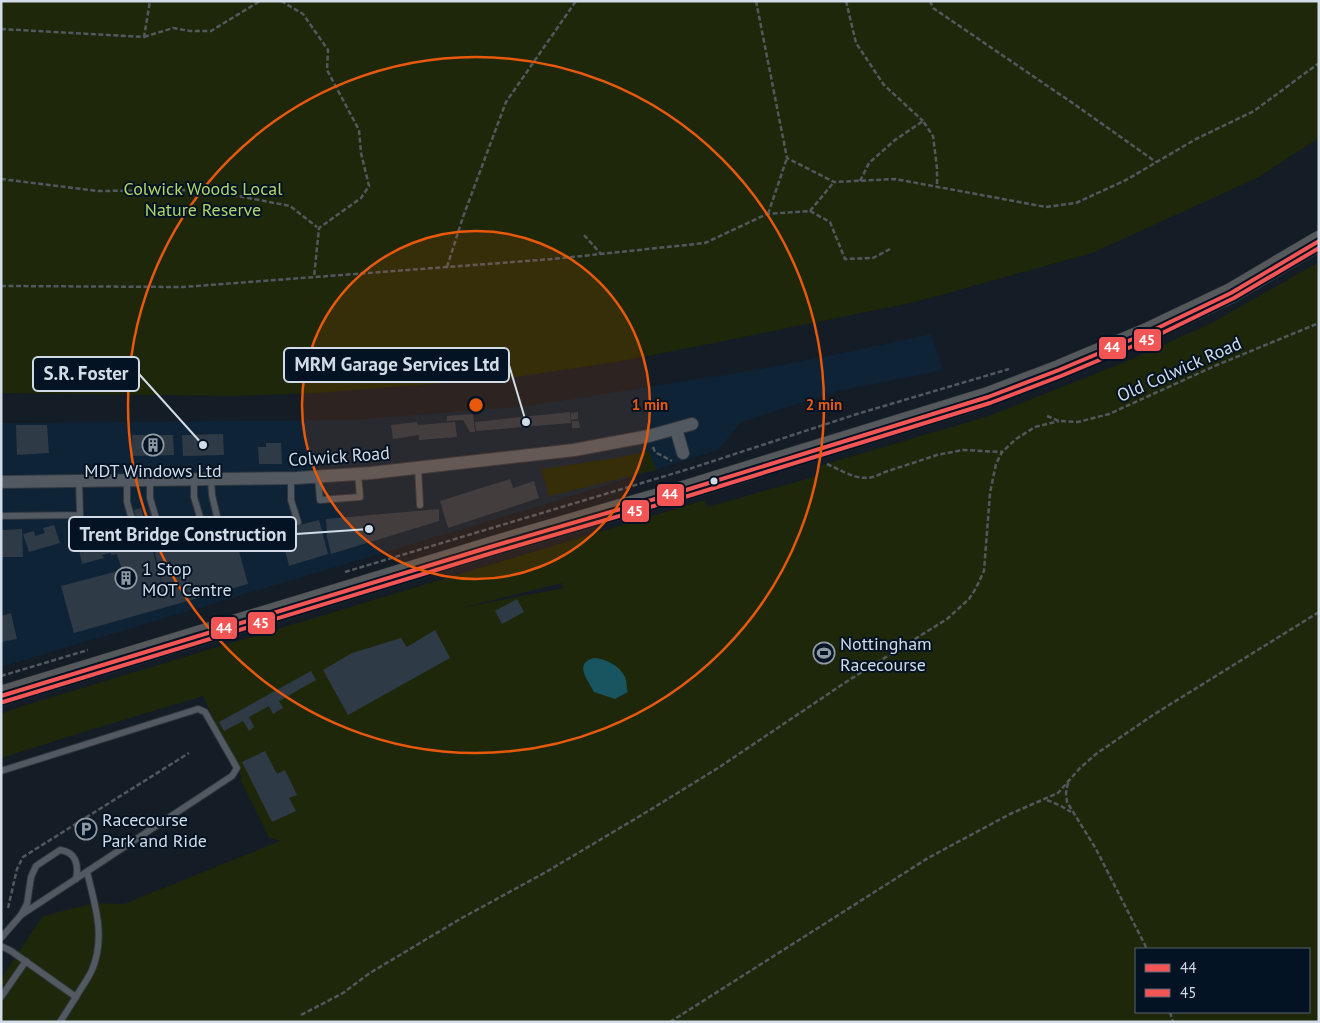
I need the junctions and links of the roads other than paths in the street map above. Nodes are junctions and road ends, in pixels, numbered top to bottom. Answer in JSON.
{"nodes":[{"id":1,"x":1319,"y":241,"type":"edge"},
{"id":2,"x":692,"y":424,"type":"dead end"},
{"id":3,"x":676,"y":429,"type":"junction"},
{"id":4,"x":682,"y":459,"type":"road end"},
{"id":5,"x":418,"y":467,"type":"junction"},
{"id":6,"x":358,"y":474,"type":"junction"},
{"id":7,"x":318,"y":477,"type":"junction"},
{"id":8,"x":291,"y":478,"type":"junction"},
{"id":9,"x":79,"y":480,"type":"junction"},
{"id":10,"x":127,"y":480,"type":"junction"},
{"id":11,"x":150,"y":480,"type":"junction"},
{"id":12,"x":194,"y":480,"type":"junction"},
{"id":13,"x":212,"y":480,"type":"junction"},
{"id":14,"x":1,"y":482,"type":"edge"},
{"id":15,"x":420,"y":505,"type":"dead end"},
{"id":16,"x":1,"y":516,"type":"edge"},
{"id":17,"x":218,"y":521,"type":"dead end"},
{"id":18,"x":298,"y":522,"type":"dead end"},
{"id":19,"x":133,"y":523,"type":"dead end"},
{"id":20,"x":158,"y":525,"type":"dead end"},
{"id":21,"x":202,"y":527,"type":"dead end"},
{"id":22,"x":1,"y":696,"type":"edge"},
{"id":23,"x":1,"y":771,"type":"edge"},
{"id":24,"x":87,"y":872,"type":"junction"},
{"id":25,"x":76,"y":879,"type":"junction"},
{"id":26,"x":21,"y":915,"type":"junction"},
{"id":27,"x":1,"y":938,"type":"edge"},
{"id":28,"x":1,"y":946,"type":"edge"},
{"id":29,"x":26,"y":961,"type":"junction"},
{"id":30,"x":1,"y":997,"type":"edge"},
{"id":31,"x":76,"y":997,"type":"junction"},
{"id":32,"x":60,"y":1022,"type":"edge"}],
"edges":[{"from":1,"to":22,"type":"main road"},
{"from":2,"to":3,"type":"street","name":"Colwick Road"},
{"from":3,"to":4,"type":"street"},
{"from":3,"to":5,"type":"street","name":"Colwick Road"},
{"from":5,"to":6,"type":"street","name":"Colwick Road"},
{"from":5,"to":15,"type":"lane"},
{"from":6,"to":7,"type":"street","name":"Colwick Road"},
{"from":6,"to":7,"type":"lane"},
{"from":7,"to":8,"type":"street","name":"Colwick Road"},
{"from":8,"to":13,"type":"street","name":"Colwick Road"},
{"from":8,"to":18,"type":"lane"},
{"from":9,"to":10,"type":"street","name":"Colwick Road"},
{"from":9,"to":14,"type":"street","name":"Colwick Road"},
{"from":9,"to":16,"type":"lane"},
{"from":10,"to":11,"type":"street","name":"Colwick Road"},
{"from":10,"to":19,"type":"lane"},
{"from":11,"to":12,"type":"street","name":"Colwick Road"},
{"from":11,"to":20,"type":"lane"},
{"from":12,"to":13,"type":"street","name":"Colwick Road"},
{"from":12,"to":21,"type":"lane"},
{"from":13,"to":17,"type":"lane"},
{"from":23,"to":24,"type":"lane"},
{"from":24,"to":25,"type":"lane"},
{"from":24,"to":31,"type":"lane"},
{"from":25,"to":26,"type":"lane"},
{"from":25,"to":26,"type":"lane"},
{"from":26,"to":27,"type":"lane"},
{"from":28,"to":29,"type":"lane"},
{"from":29,"to":30,"type":"lane"},
{"from":29,"to":31,"type":"lane"},
{"from":31,"to":32,"type":"lane"}]}
